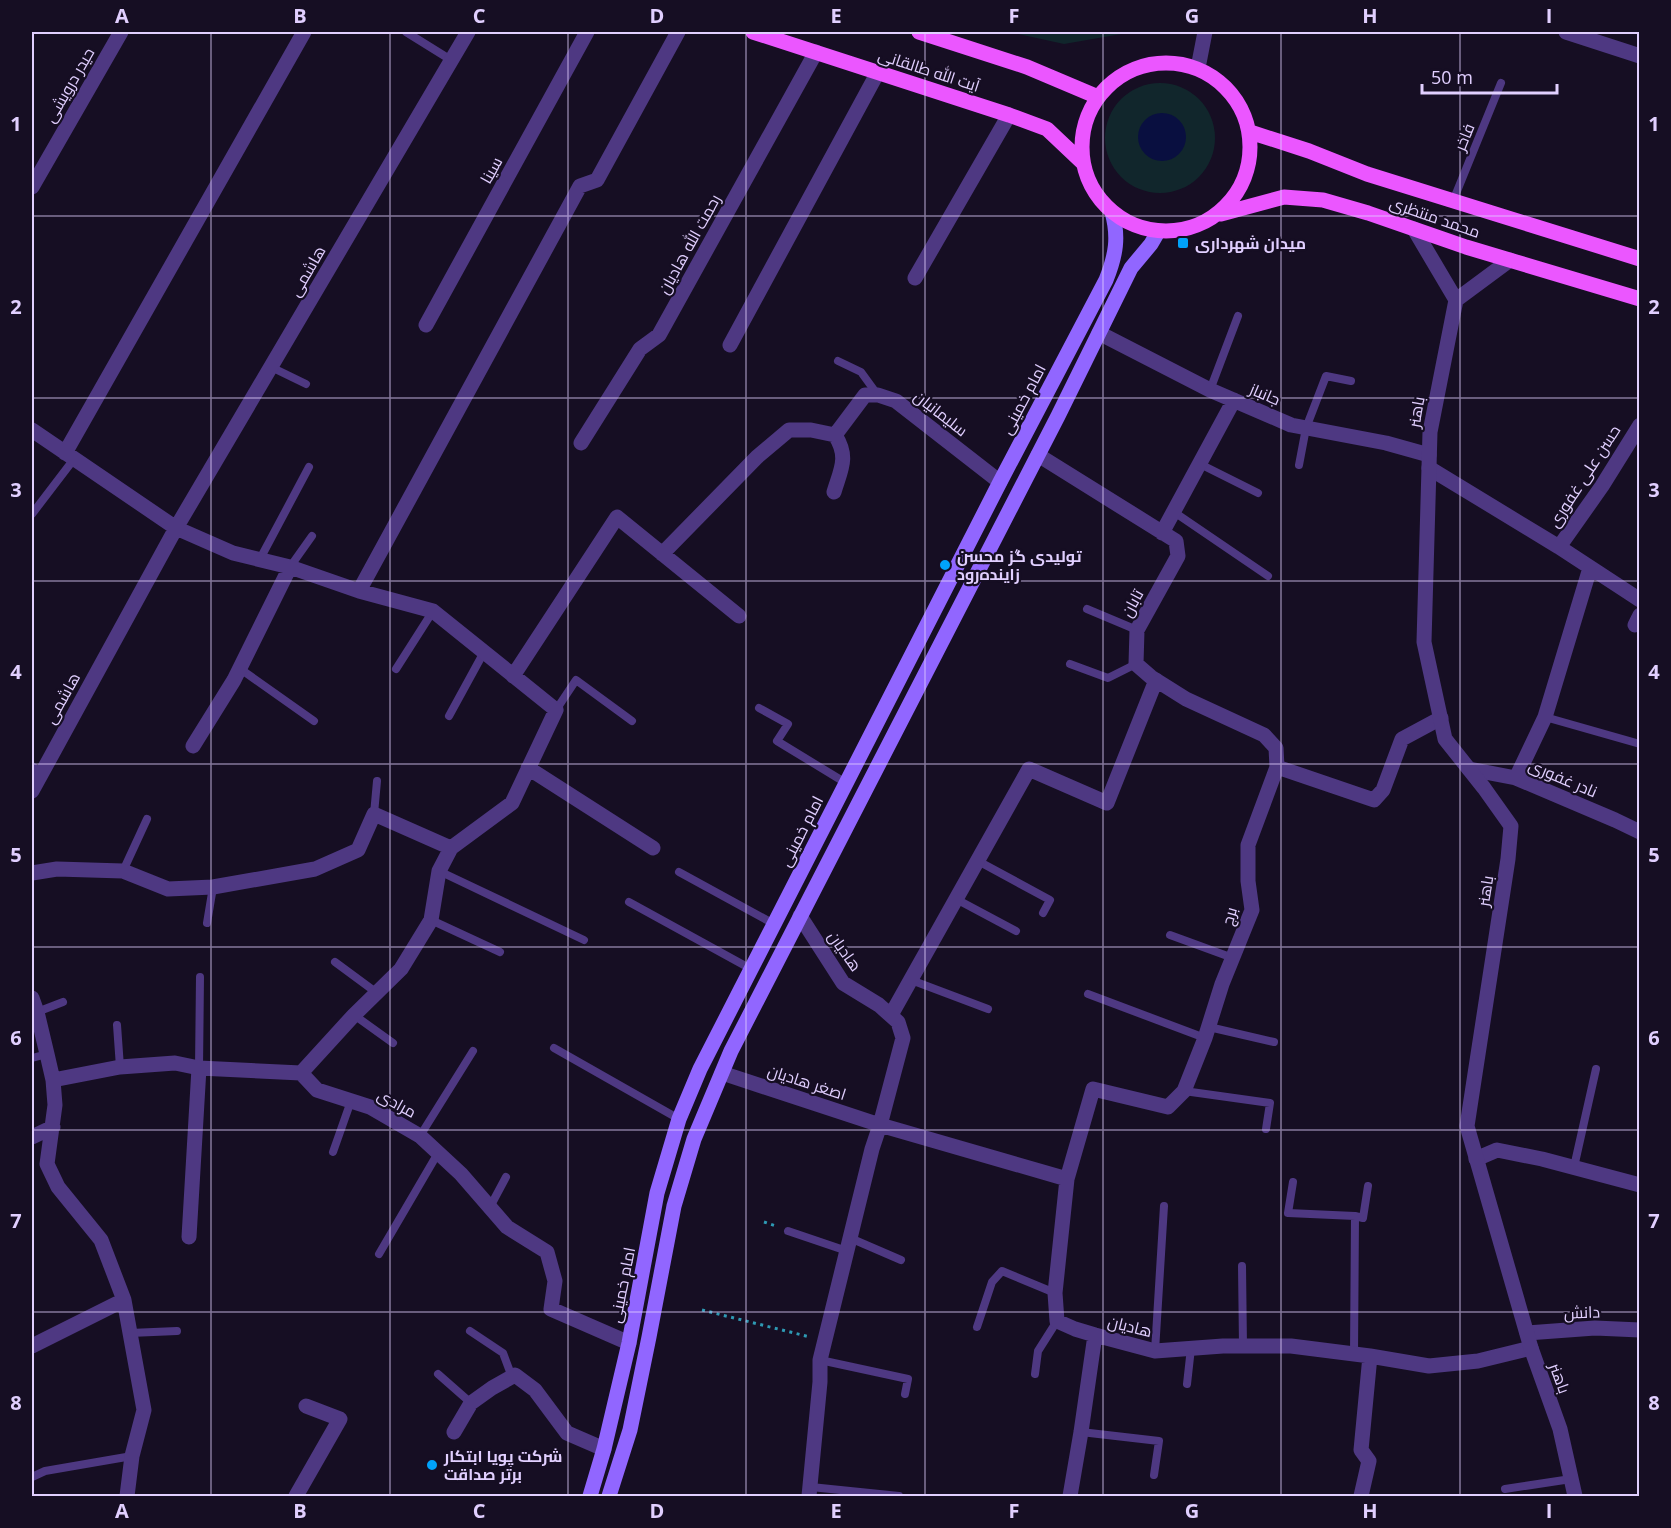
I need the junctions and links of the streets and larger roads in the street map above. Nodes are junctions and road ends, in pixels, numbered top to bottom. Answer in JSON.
{"nodes":[{"id":1,"x":121,"y":32,"type":"edge"},
{"id":2,"x":304,"y":32,"type":"edge"},
{"id":3,"x":468,"y":32,"type":"edge"},
{"id":4,"x":587,"y":32,"type":"edge"},
{"id":5,"x":678,"y":32,"type":"edge"},
{"id":6,"x":753,"y":32,"type":"edge"},
{"id":7,"x":919,"y":32,"type":"edge"},
{"id":8,"x":1205,"y":32,"type":"edge"},
{"id":9,"x":1566,"y":32,"type":"edge"},
{"id":10,"x":816,"y":52,"type":"junction"},
{"id":11,"x":1640,"y":56,"type":"edge"},
{"id":12,"x":1198,"y":68,"type":"junction"},
{"id":13,"x":879,"y":72,"type":"junction"},
{"id":14,"x":1098,"y":97,"type":"junction"},
{"id":15,"x":1009,"y":115,"type":"junction"},
{"id":16,"x":1250,"y":132,"type":"junction"},
{"id":17,"x":1083,"y":163,"type":"junction"},
{"id":18,"x":32,"y":187,"type":"edge"},
{"id":19,"x":1112,"y":212,"type":"junction"},
{"id":20,"x":1218,"y":215,"type":"junction"},
{"id":21,"x":1414,"y":229,"type":"junction"},
{"id":22,"x":1158,"y":232,"type":"junction"},
{"id":23,"x":1640,"y":259,"type":"edge"},
{"id":24,"x":1510,"y":260,"type":"junction"},
{"id":25,"x":915,"y":278,"type":"dead end"},
{"id":26,"x":1640,"y":299,"type":"edge"},
{"id":27,"x":1456,"y":300,"type":"junction"},
{"id":28,"x":426,"y":325,"type":"dead end"},
{"id":29,"x":1100,"y":333,"type":"junction"},
{"id":30,"x":730,"y":345,"type":"dead end"},
{"id":31,"x":1234,"y":400,"type":"junction"},
{"id":32,"x":1640,"y":424,"type":"edge"},
{"id":33,"x":32,"y":430,"type":"edge"},
{"id":34,"x":835,"y":435,"type":"junction"},
{"id":35,"x":581,"y":443,"type":"dead end"},
{"id":36,"x":1038,"y":455,"type":"junction"},
{"id":37,"x":69,"y":456,"type":"junction"},
{"id":38,"x":1429,"y":462,"type":"junction"},
{"id":39,"x":1000,"y":482,"type":"junction"},
{"id":40,"x":834,"y":492,"type":"dead end"},
{"id":41,"x":176,"y":528,"type":"junction"},
{"id":42,"x":1162,"y":533,"type":"junction"},
{"id":43,"x":1559,"y":547,"type":"junction"},
{"id":44,"x":662,"y":554,"type":"junction"},
{"id":45,"x":290,"y":567,"type":"junction"},
{"id":46,"x":1590,"y":568,"type":"junction"},
{"id":47,"x":359,"y":591,"type":"junction"},
{"id":48,"x":1640,"y":600,"type":"edge"},
{"id":49,"x":739,"y":616,"type":"dead end"},
{"id":50,"x":513,"y":676,"type":"junction"},
{"id":51,"x":1156,"y":680,"type":"junction"},
{"id":52,"x":1441,"y":718,"type":"junction"},
{"id":53,"x":193,"y":746,"type":"dead end"},
{"id":54,"x":1276,"y":767,"type":"junction"},
{"id":55,"x":528,"y":768,"type":"junction"},
{"id":56,"x":1469,"y":769,"type":"junction"},
{"id":57,"x":37,"y":770,"type":"edge"},
{"id":58,"x":1516,"y":778,"type":"junction"},
{"id":59,"x":32,"y":791,"type":"edge"},
{"id":60,"x":1640,"y":832,"type":"edge"},
{"id":61,"x":451,"y":848,"type":"junction"},
{"id":62,"x":653,"y":848,"type":"dead end"},
{"id":63,"x":32,"y":873,"type":"edge"},
{"id":64,"x":784,"y":905,"type":"junction"},
{"id":65,"x":800,"y":916,"type":"junction"},
{"id":66,"x":34,"y":1005,"type":"edge"},
{"id":67,"x":891,"y":1015,"type":"junction"},
{"id":68,"x":199,"y":1068,"type":"junction"},
{"id":69,"x":301,"y":1072,"type":"junction"},
{"id":70,"x":722,"y":1072,"type":"junction"},
{"id":71,"x":53,"y":1080,"type":"junction"},
{"id":72,"x":880,"y":1125,"type":"junction"},
{"id":73,"x":53,"y":1127,"type":"junction"},
{"id":74,"x":32,"y":1137,"type":"edge"},
{"id":75,"x":1476,"y":1159,"type":"junction"},
{"id":76,"x":1067,"y":1179,"type":"junction"},
{"id":77,"x":1640,"y":1185,"type":"edge"},
{"id":78,"x":189,"y":1237,"type":"dead end"},
{"id":79,"x":124,"y":1300,"type":"junction"},
{"id":80,"x":1640,"y":1330,"type":"edge"},
{"id":81,"x":1095,"y":1335,"type":"junction"},
{"id":82,"x":1529,"y":1341,"type":"junction"},
{"id":83,"x":629,"y":1342,"type":"junction"},
{"id":84,"x":32,"y":1346,"type":"edge"},
{"id":85,"x":1362,"y":1355,"type":"junction"},
{"id":86,"x":306,"y":1406,"type":"dead end"},
{"id":87,"x":454,"y":1432,"type":"dead end"},
{"id":88,"x":604,"y":1449,"type":"junction"},
{"id":89,"x":810,"y":1492,"type":"edge"},
{"id":90,"x":127,"y":1497,"type":"edge"},
{"id":91,"x":296,"y":1497,"type":"edge"},
{"id":92,"x":590,"y":1497,"type":"edge"},
{"id":93,"x":609,"y":1497,"type":"edge"},
{"id":94,"x":1070,"y":1497,"type":"edge"},
{"id":95,"x":1361,"y":1497,"type":"edge"},
{"id":96,"x":1575,"y":1497,"type":"edge"}],
"edges":[{"from":1,"to":18,"type":"street","name":"حیدر درویشی"},
{"from":2,"to":37,"type":"street"},
{"from":3,"to":41,"type":"street","name":"هاشمی"},
{"from":4,"to":28,"type":"street","name":"سینا"},
{"from":5,"to":47,"type":"street"},
{"from":6,"to":10,"type":"main road","name":"آیت الله طالقانی"},
{"from":7,"to":14,"type":"main road","name":"آیت الله طالقانی"},
{"from":8,"to":12,"type":"street"},
{"from":9,"to":11,"type":"street"},
{"from":10,"to":13,"type":"main road","name":"آیت الله طالقانی"},
{"from":10,"to":35,"type":"street","name":"رحمت الله هادیان"},
{"from":12,"to":14,"type":"main road"},
{"from":12,"to":16,"type":"main road"},
{"from":13,"to":15,"type":"main road","name":"آیت الله طالقانی"},
{"from":13,"to":30,"type":"street"},
{"from":14,"to":17,"type":"main road"},
{"from":15,"to":17,"type":"main road","name":"آیت الله طالقانی"},
{"from":15,"to":25,"type":"street"},
{"from":16,"to":20,"type":"main road"},
{"from":16,"to":23,"type":"main road","name":"محمد منتظری"},
{"from":17,"to":19,"type":"main road"},
{"from":19,"to":22,"type":"main road"},
{"from":19,"to":39,"type":"main road","name":"امام خمینی"},
{"from":20,"to":21,"type":"main road","name":"محمد منتظری"},
{"from":20,"to":22,"type":"main road"},
{"from":21,"to":24,"type":"main road","name":"محمد منتظری"},
{"from":21,"to":27,"type":"street"},
{"from":22,"to":29,"type":"main road"},
{"from":24,"to":26,"type":"main road","name":"محمد منتظری"},
{"from":24,"to":27,"type":"street"},
{"from":27,"to":38,"type":"street","name":"باهنر"},
{"from":29,"to":31,"type":"street","name":"جانباز"},
{"from":29,"to":36,"type":"main road"},
{"from":31,"to":38,"type":"street","name":"جانباز"},
{"from":31,"to":42,"type":"street"},
{"from":32,"to":43,"type":"street","name":"حسن علی غفوری"},
{"from":33,"to":37,"type":"street"},
{"from":34,"to":39,"type":"street","name":"سلیمانیان"},
{"from":34,"to":40,"type":"street"},
{"from":34,"to":44,"type":"street"},
{"from":36,"to":42,"type":"street","name":"تابان"},
{"from":36,"to":65,"type":"main road"},
{"from":37,"to":41,"type":"street"},
{"from":38,"to":43,"type":"street","name":"جانباز"},
{"from":38,"to":52,"type":"street","name":"باهنر"},
{"from":39,"to":64,"type":"main road","name":"امام خمینی"},
{"from":41,"to":45,"type":"street"},
{"from":41,"to":57,"type":"street","name":"هاشمی"},
{"from":42,"to":51,"type":"street","name":"تابان"},
{"from":43,"to":46,"type":"street","name":"جانباز"},
{"from":44,"to":49,"type":"street"},
{"from":44,"to":50,"type":"street"},
{"from":45,"to":47,"type":"street"},
{"from":45,"to":53,"type":"street"},
{"from":46,"to":48,"type":"street","name":"جانباز"},
{"from":46,"to":58,"type":"street"},
{"from":47,"to":50,"type":"street"},
{"from":50,"to":55,"type":"street"},
{"from":51,"to":54,"type":"street"},
{"from":51,"to":67,"type":"street"},
{"from":52,"to":54,"type":"street"},
{"from":52,"to":56,"type":"street","name":"باهنر"},
{"from":54,"to":76,"type":"street","name":"برج"},
{"from":55,"to":61,"type":"street"},
{"from":55,"to":62,"type":"street"},
{"from":56,"to":58,"type":"street","name":"نادر غفوری"},
{"from":56,"to":75,"type":"street","name":"باهنر"},
{"from":57,"to":59,"type":"street","name":"هاشمی"},
{"from":58,"to":60,"type":"street","name":"نادر غفوری"},
{"from":61,"to":63,"type":"street"},
{"from":61,"to":69,"type":"street"},
{"from":64,"to":65,"type":"main road"},
{"from":64,"to":83,"type":"main road","name":"امام خمینی"},
{"from":65,"to":67,"type":"street","name":"هادیان"},
{"from":65,"to":70,"type":"main road"},
{"from":66,"to":71,"type":"street"},
{"from":67,"to":72,"type":"street"},
{"from":68,"to":69,"type":"street"},
{"from":68,"to":71,"type":"street"},
{"from":68,"to":78,"type":"street"},
{"from":69,"to":83,"type":"street","name":"مرادی"},
{"from":70,"to":72,"type":"street","name":"اصغر هادیان"},
{"from":70,"to":93,"type":"main road"},
{"from":71,"to":73,"type":"street"},
{"from":72,"to":76,"type":"street"},
{"from":72,"to":89,"type":"street"},
{"from":73,"to":74,"type":"street"},
{"from":73,"to":79,"type":"street"},
{"from":75,"to":77,"type":"street"},
{"from":75,"to":82,"type":"street","name":"باهنر"},
{"from":76,"to":81,"type":"street","name":"هادیان"},
{"from":79,"to":84,"type":"street"},
{"from":79,"to":90,"type":"street"},
{"from":80,"to":82,"type":"street","name":"دانش"},
{"from":81,"to":85,"type":"street","name":"هادیان"},
{"from":81,"to":94,"type":"street"},
{"from":82,"to":85,"type":"street","name":"هادیان"},
{"from":82,"to":96,"type":"street","name":"باهنر"},
{"from":83,"to":88,"type":"main road","name":"امام خمینی"},
{"from":85,"to":95,"type":"street"},
{"from":86,"to":91,"type":"street"},
{"from":87,"to":88,"type":"street"},
{"from":88,"to":92,"type":"main road","name":"امام خمینی"}]}
